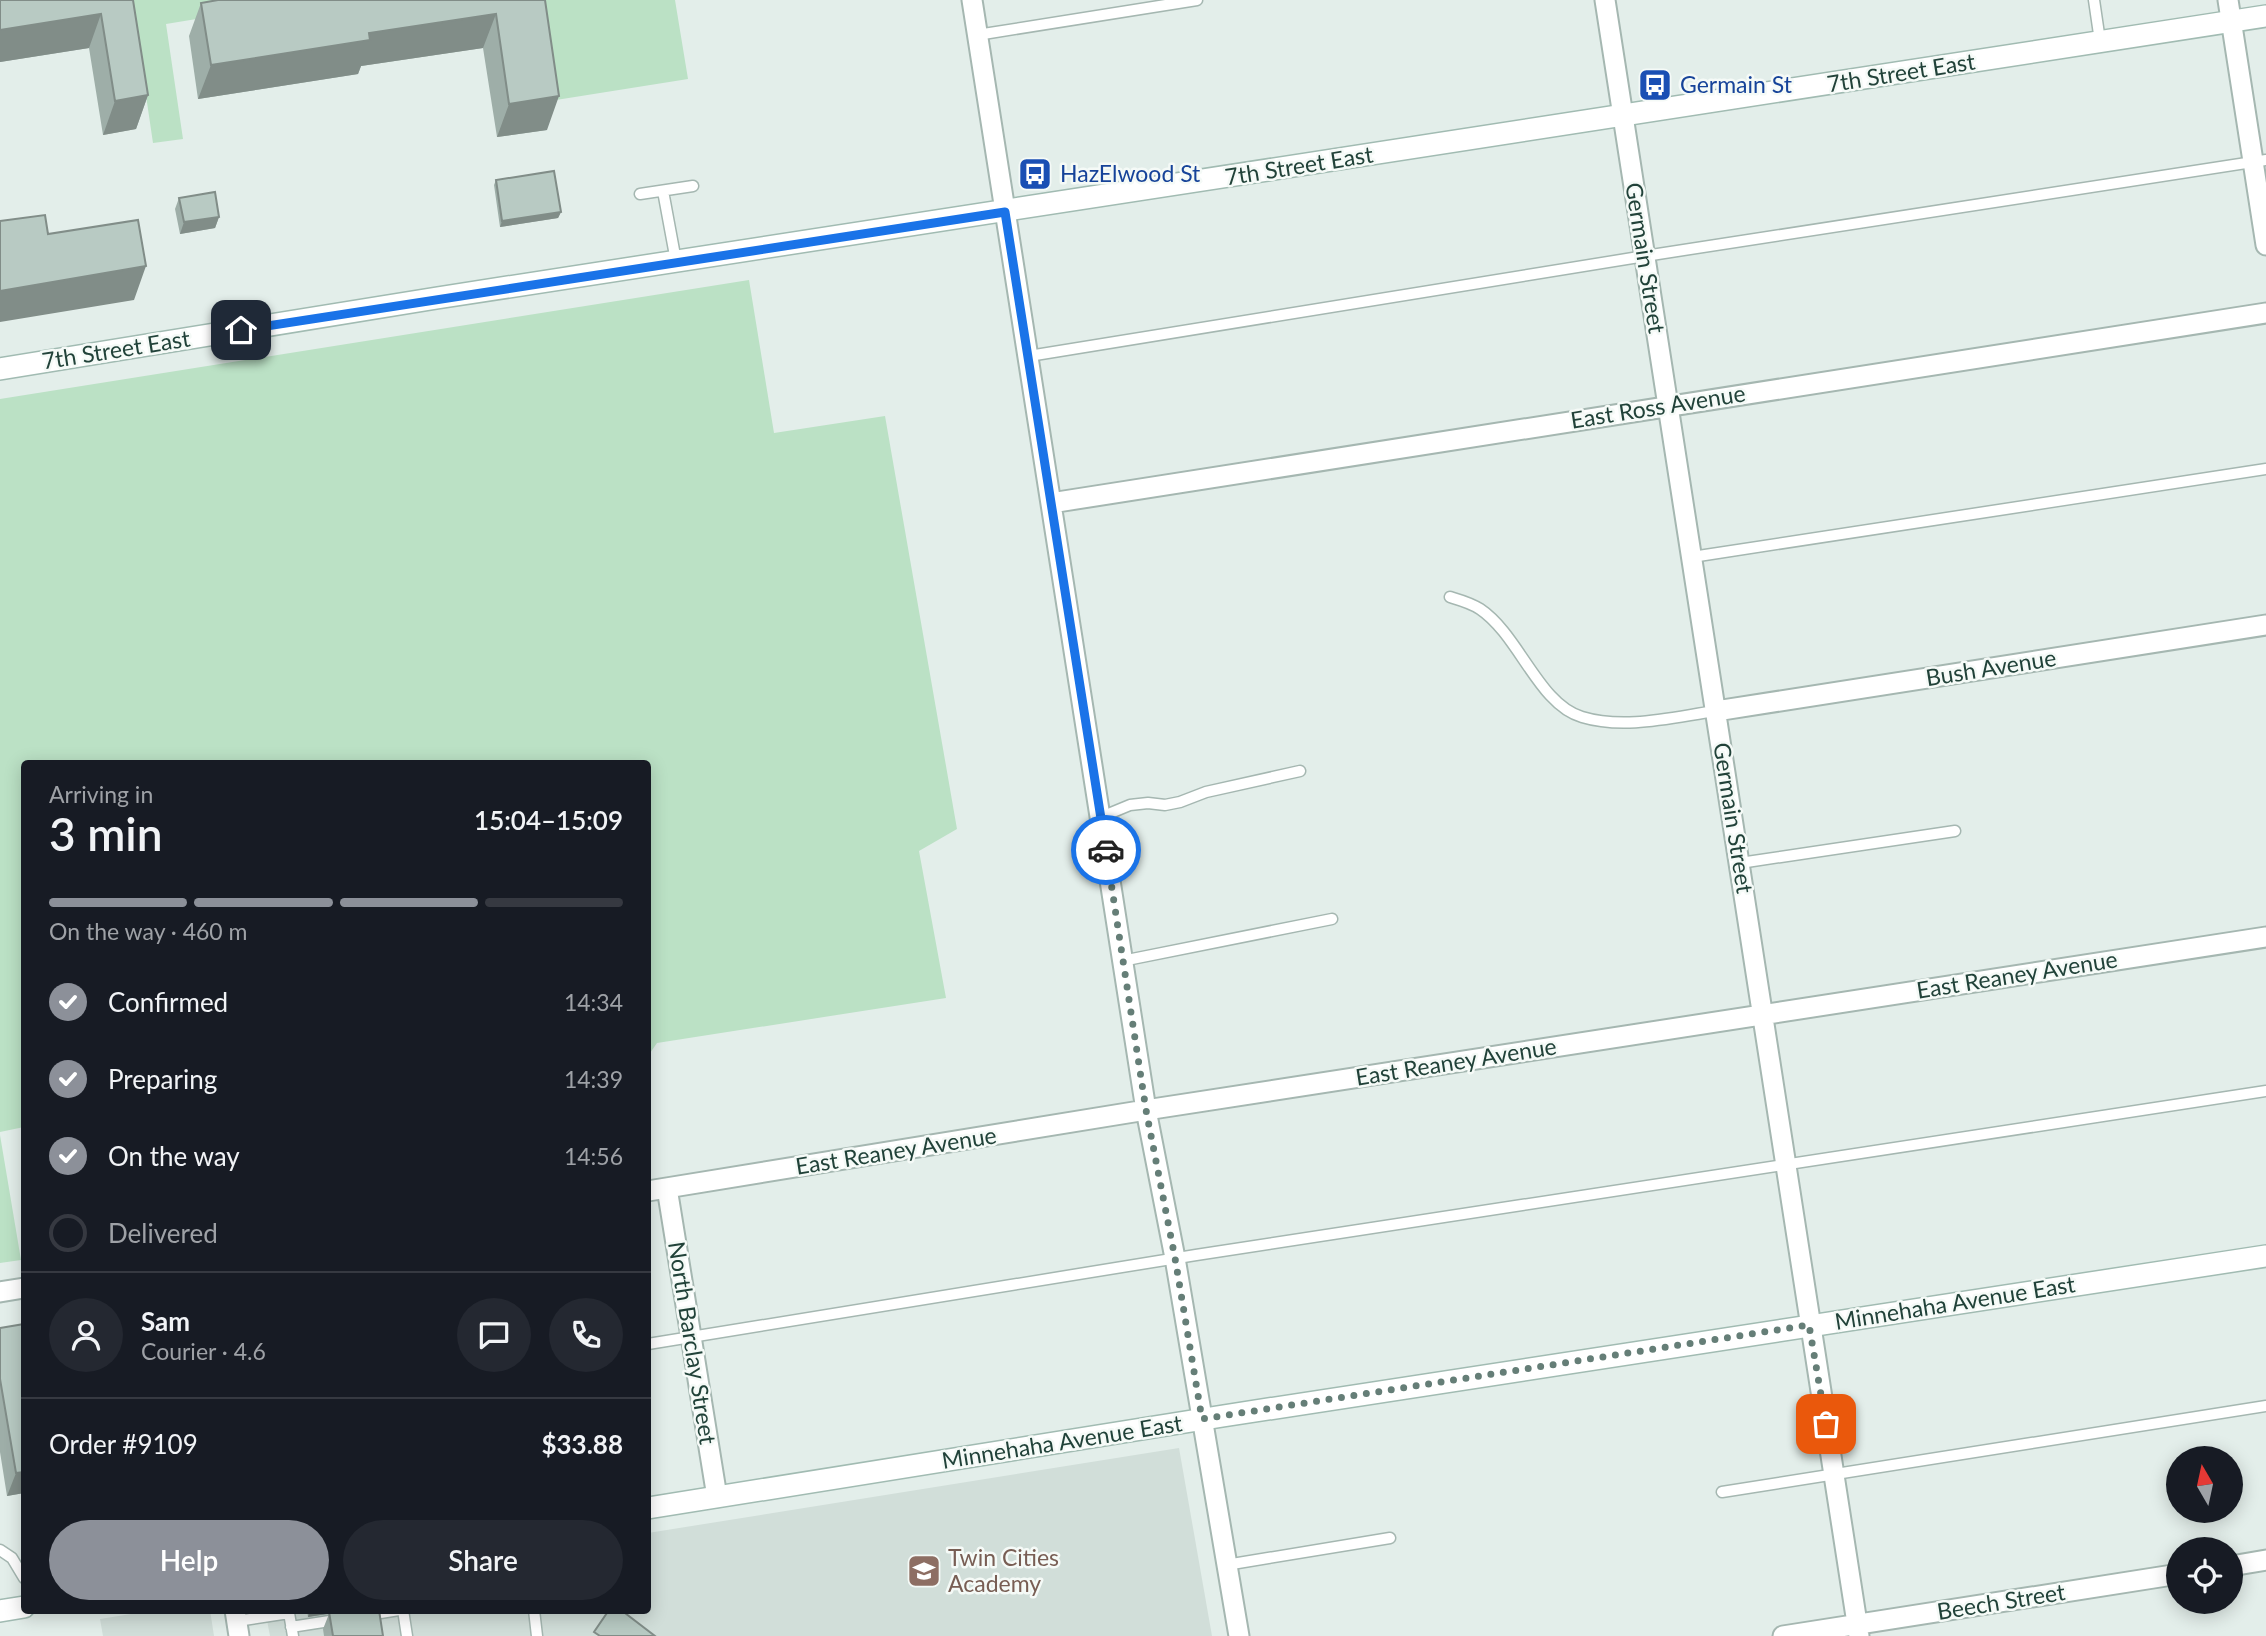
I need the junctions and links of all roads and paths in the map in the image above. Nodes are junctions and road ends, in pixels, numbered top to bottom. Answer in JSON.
{"nodes":[{"id":1,"x":972,"y":0,"type":"edge"},
{"id":2,"x":1197,"y":0,"type":"edge"},
{"id":3,"x":1605,"y":0,"type":"edge"},
{"id":4,"x":2094,"y":0,"type":"edge"},
{"id":5,"x":2228,"y":0,"type":"edge"},
{"id":6,"x":2266,"y":16,"type":"edge"},
{"id":7,"x":2231,"y":22,"type":"junction"},
{"id":8,"x":976,"y":35,"type":"junction"},
{"id":9,"x":2100,"y":42,"type":"junction"},
{"id":10,"x":1623,"y":116,"type":"junction"},
{"id":11,"x":2260,"y":161,"type":"edge"},
{"id":12,"x":693,"y":186,"type":"dead end"},
{"id":13,"x":663,"y":191,"type":"junction"},
{"id":14,"x":640,"y":194,"type":"dead end"},
{"id":15,"x":1005,"y":212,"type":"junction"},
{"id":16,"x":2266,"y":245,"type":"edge"},
{"id":17,"x":1645,"y":256,"type":"junction"},
{"id":18,"x":676,"y":261,"type":"junction"},
{"id":19,"x":2266,"y":313,"type":"edge"},
{"id":20,"x":1029,"y":356,"type":"junction"},
{"id":21,"x":0,"y":369,"type":"edge"},
{"id":22,"x":1668,"y":406,"type":"junction"},
{"id":23,"x":2266,"y":469,"type":"edge"},
{"id":24,"x":1051,"y":503,"type":"junction"},
{"id":25,"x":1692,"y":557,"type":"junction"},
{"id":26,"x":1450,"y":597,"type":"dead end"},
{"id":27,"x":2266,"y":625,"type":"edge"},
{"id":28,"x":1716,"y":711,"type":"junction"},
{"id":29,"x":1300,"y":771,"type":"dead end"},
{"id":30,"x":1101,"y":817,"type":"junction"},
{"id":31,"x":1955,"y":831,"type":"dead end"},
{"id":32,"x":1740,"y":863,"type":"junction"},
{"id":33,"x":1332,"y":919,"type":"dead end"},
{"id":34,"x":2266,"y":937,"type":"edge"},
{"id":35,"x":1122,"y":961,"type":"junction"},
{"id":36,"x":1763,"y":1015,"type":"junction"},
{"id":37,"x":2266,"y":1091,"type":"edge"},
{"id":38,"x":1146,"y":1110,"type":"junction"},
{"id":39,"x":1786,"y":1163,"type":"junction"},
{"id":40,"x":657,"y":1189,"type":"edge"},
{"id":41,"x":2266,"y":1256,"type":"edge"},
{"id":42,"x":1175,"y":1258,"type":"junction"},
{"id":43,"x":21,"y":1288,"type":"edge"},
{"id":44,"x":0,"y":1292,"type":"edge"},
{"id":45,"x":1809,"y":1325,"type":"junction"},
{"id":46,"x":691,"y":1337,"type":"junction"},
{"id":47,"x":651,"y":1343,"type":"edge"},
{"id":48,"x":2266,"y":1406,"type":"edge"},
{"id":49,"x":1202,"y":1419,"type":"junction"},
{"id":50,"x":1834,"y":1474,"type":"junction"},
{"id":51,"x":1722,"y":1492,"type":"dead end"},
{"id":52,"x":717,"y":1497,"type":"junction"},
{"id":53,"x":651,"y":1508,"type":"edge"},
{"id":54,"x":1390,"y":1538,"type":"dead end"},
{"id":55,"x":0,"y":1550,"type":"edge"},
{"id":56,"x":2266,"y":1560,"type":"edge"},
{"id":57,"x":2243,"y":1564,"type":"edge"},
{"id":58,"x":1226,"y":1565,"type":"junction"},
{"id":59,"x":21,"y":1573,"type":"edge"},
{"id":60,"x":2166,"y":1576,"type":"edge"},
{"id":61,"x":21,"y":1607,"type":"edge"},
{"id":62,"x":0,"y":1611,"type":"edge"},
{"id":63,"x":275,"y":1614,"type":"edge"},
{"id":64,"x":289,"y":1614,"type":"edge"},
{"id":65,"x":373,"y":1614,"type":"edge"},
{"id":66,"x":402,"y":1614,"type":"edge"},
{"id":67,"x":534,"y":1614,"type":"edge"},
{"id":68,"x":359,"y":1616,"type":"edge"},
{"id":69,"x":345,"y":1619,"type":"edge"},
{"id":70,"x":237,"y":1622,"type":"edge"},
{"id":71,"x":1858,"y":1630,"type":"edge"},
{"id":72,"x":292,"y":1632,"type":"edge"},
{"id":73,"x":407,"y":1636,"type":"edge"},
{"id":74,"x":537,"y":1636,"type":"edge"},
{"id":75,"x":1239,"y":1636,"type":"edge"},
{"id":76,"x":1783,"y":1636,"type":"edge"}],
"edges":[{"from":1,"to":8,"type":"street"},
{"from":2,"to":8,"type":"lane"},
{"from":3,"to":10,"type":"street","name":"Germain Street"},
{"from":4,"to":9,"type":"lane"},
{"from":5,"to":7,"type":"street"},
{"from":6,"to":7,"type":"street","name":"7th Street East"},
{"from":7,"to":9,"type":"street","name":"7th Street East"},
{"from":7,"to":11,"type":"street"},
{"from":8,"to":15,"type":"street"},
{"from":9,"to":10,"type":"street","name":"7th Street East"},
{"from":10,"to":15,"type":"street","name":"7th Street East"},
{"from":10,"to":17,"type":"street","name":"Germain Street"},
{"from":11,"to":16,"type":"street"},
{"from":11,"to":17,"type":"lane"},
{"from":12,"to":13,"type":"lane"},
{"from":13,"to":14,"type":"lane"},
{"from":13,"to":18,"type":"lane"},
{"from":15,"to":18,"type":"street","name":"7th Street East"},
{"from":15,"to":20,"type":"street"},
{"from":17,"to":20,"type":"lane"},
{"from":17,"to":22,"type":"street","name":"Germain Street"},
{"from":18,"to":21,"type":"street","name":"7th Street East"},
{"from":19,"to":22,"type":"street","name":"East Ross Avenue"},
{"from":20,"to":24,"type":"street"},
{"from":22,"to":24,"type":"street","name":"East Ross Avenue"},
{"from":22,"to":25,"type":"street","name":"Germain Street"},
{"from":23,"to":25,"type":"lane"},
{"from":24,"to":30,"type":"street"},
{"from":25,"to":28,"type":"street","name":"Germain Street"},
{"from":26,"to":28,"type":"lane"},
{"from":27,"to":28,"type":"street","name":"Bush Avenue"},
{"from":28,"to":32,"type":"street","name":"Germain Street"},
{"from":29,"to":30,"type":"lane"},
{"from":30,"to":35,"type":"street"},
{"from":31,"to":32,"type":"lane"},
{"from":32,"to":36,"type":"street","name":"Germain Street"},
{"from":33,"to":35,"type":"lane"},
{"from":34,"to":36,"type":"street","name":"East Reaney Avenue"},
{"from":35,"to":38,"type":"street"},
{"from":36,"to":38,"type":"street","name":"East Reaney Avenue"},
{"from":36,"to":39,"type":"street","name":"Germain Street"},
{"from":37,"to":39,"type":"lane"},
{"from":38,"to":40,"type":"street","name":"East Reaney Avenue"},
{"from":38,"to":42,"type":"street"},
{"from":39,"to":42,"type":"lane"},
{"from":39,"to":45,"type":"street","name":"Germain Street"},
{"from":40,"to":46,"type":"street","name":"North Barclay Street"},
{"from":41,"to":45,"type":"street","name":"Minnehaha Avenue East"},
{"from":42,"to":46,"type":"lane"},
{"from":42,"to":49,"type":"street"},
{"from":43,"to":44,"type":"street"},
{"from":45,"to":49,"type":"street","name":"Minnehaha Avenue East"},
{"from":45,"to":50,"type":"street","name":"Germain Street"},
{"from":46,"to":47,"type":"lane"},
{"from":46,"to":52,"type":"street","name":"North Barclay Street"},
{"from":48,"to":50,"type":"lane"},
{"from":49,"to":52,"type":"street","name":"Minnehaha Avenue East"},
{"from":49,"to":58,"type":"street"},
{"from":50,"to":51,"type":"lane"},
{"from":50,"to":71,"type":"street","name":"Germain Street"},
{"from":52,"to":53,"type":"street","name":"Minnehaha Avenue East"},
{"from":54,"to":58,"type":"lane"},
{"from":55,"to":59,"type":"lane"},
{"from":56,"to":57,"type":"street"},
{"from":58,"to":75,"type":"street"},
{"from":60,"to":71,"type":"street","name":"Beech Street"},
{"from":61,"to":62,"type":"street"},
{"from":63,"to":70,"type":"lane"},
{"from":64,"to":72,"type":"lane"},
{"from":65,"to":68,"type":"lane"},
{"from":66,"to":73,"type":"lane"},
{"from":67,"to":74,"type":"lane"},
{"from":69,"to":72,"type":"lane"},
{"from":71,"to":76,"type":"street","name":"Beech Street"}]}
